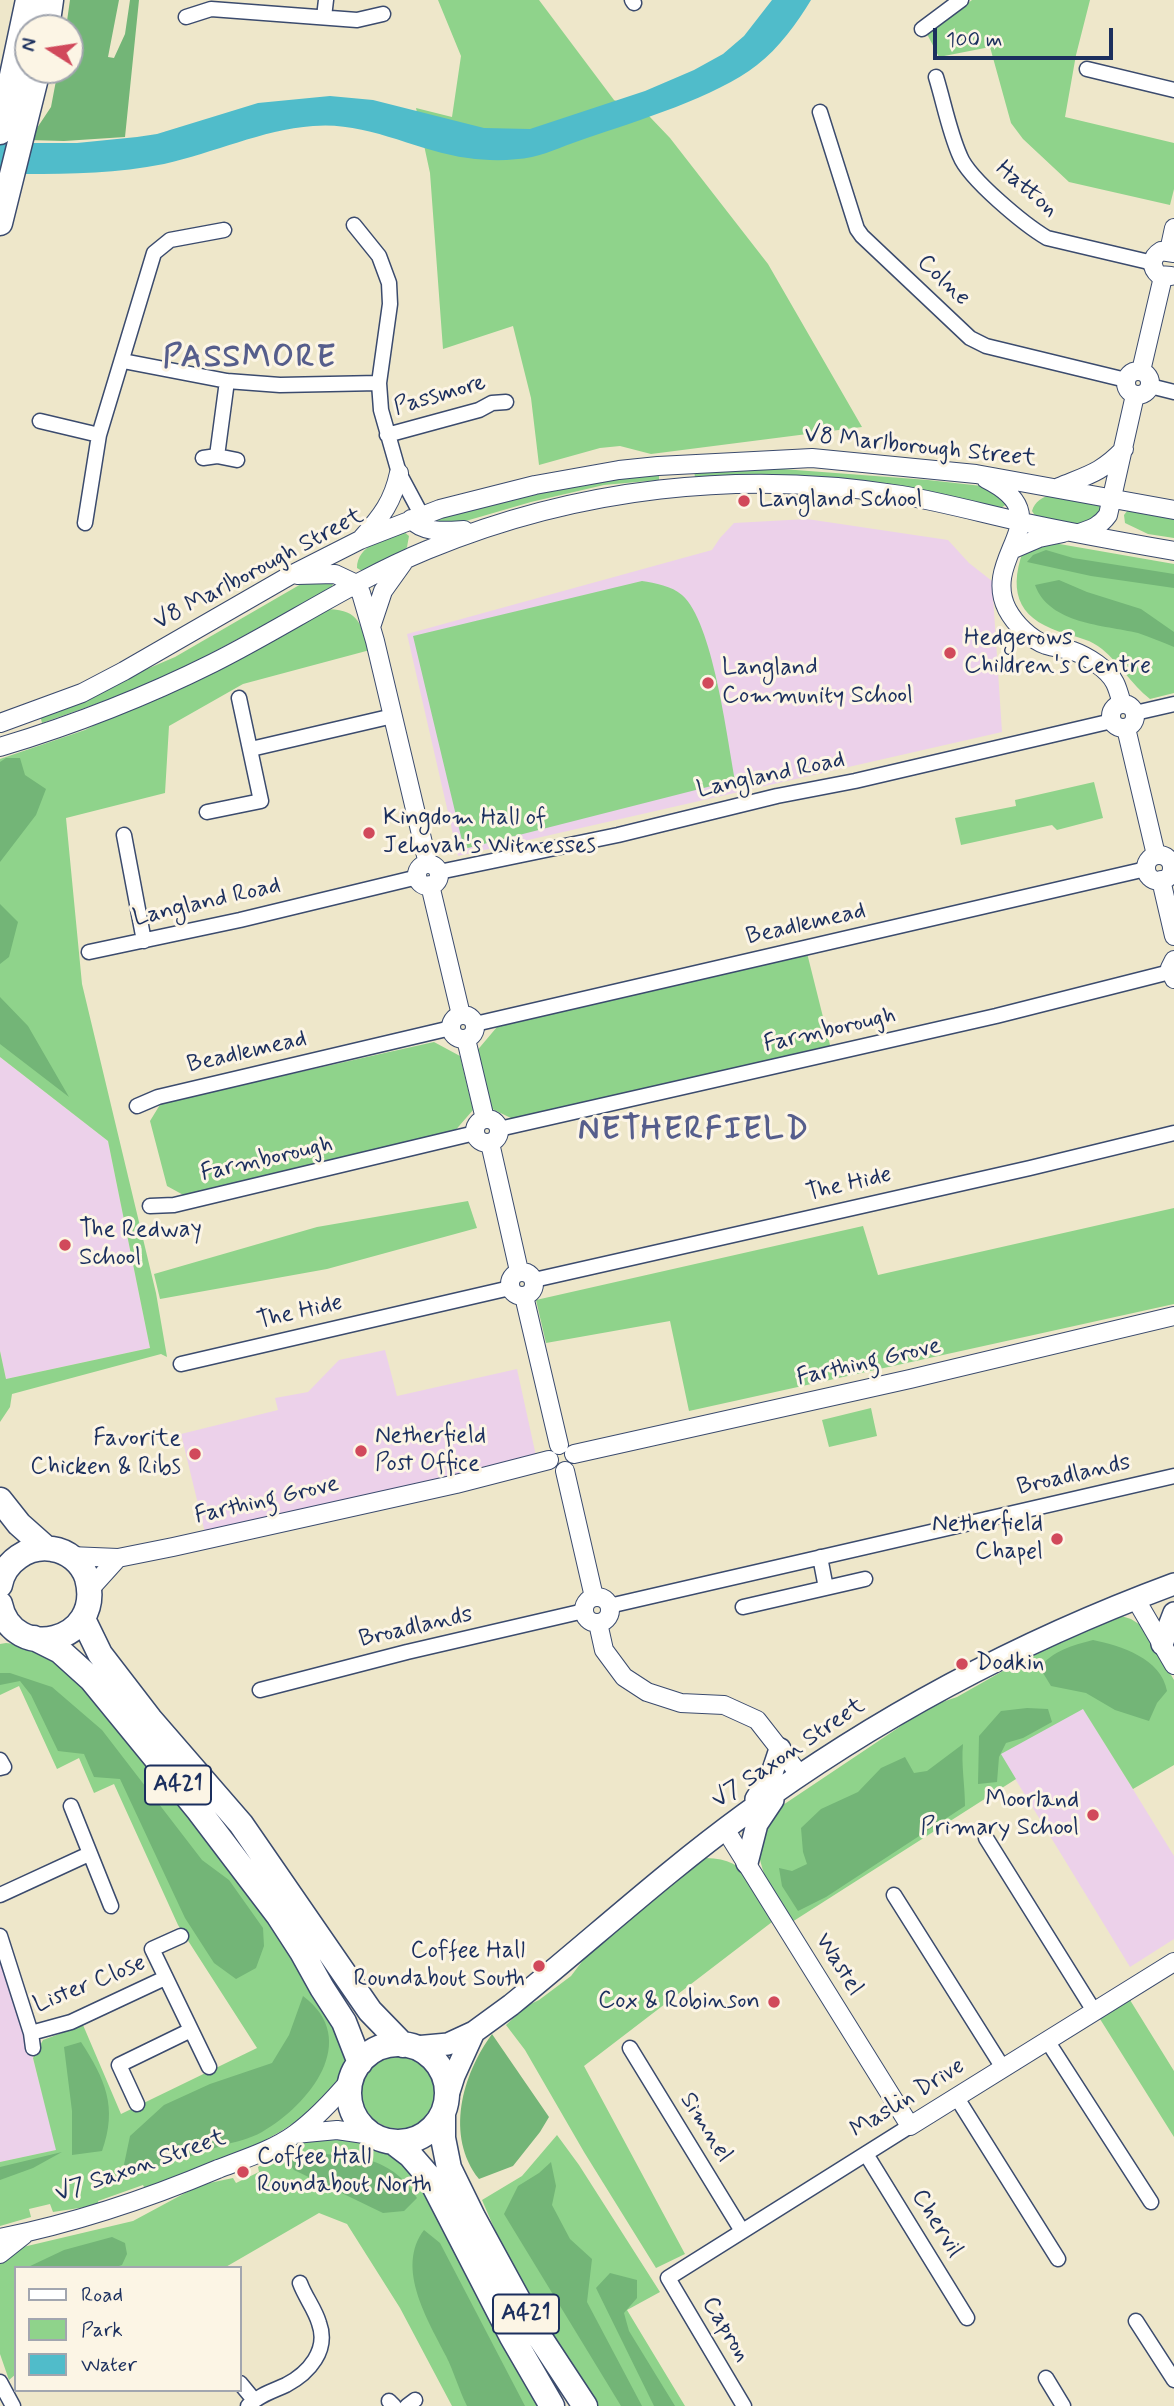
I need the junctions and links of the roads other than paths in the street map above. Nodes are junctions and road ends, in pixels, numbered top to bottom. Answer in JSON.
{"nodes":[{"id":1,"x":28,"y":0,"type":"edge"},
{"id":2,"x":326,"y":0,"type":"edge"},
{"id":3,"x":961,"y":0,"type":"edge"},
{"id":4,"x":383,"y":14,"type":"dead end"},
{"id":5,"x":186,"y":17,"type":"dead end"},
{"id":6,"x":324,"y":18,"type":"junction"},
{"id":7,"x":922,"y":29,"type":"dead end"},
{"id":8,"x":1087,"y":69,"type":"dead end"},
{"id":9,"x":936,"y":77,"type":"dead end"},
{"id":10,"x":30,"y":84,"type":"edge"},
{"id":11,"x":1174,"y":90,"type":"edge"},
{"id":12,"x":19,"y":104,"type":"junction"},
{"id":13,"x":820,"y":112,"type":"dead end"},
{"id":14,"x":0,"y":132,"type":"edge"},
{"id":15,"x":0,"y":223,"type":"edge"},
{"id":16,"x":354,"y":225,"type":"dead end"},
{"id":17,"x":1174,"y":228,"type":"edge"},
{"id":18,"x":224,"y":230,"type":"dead end"},
{"id":19,"x":1172,"y":252,"type":"edge"},
{"id":20,"x":1163,"y":271,"type":"edge"},
{"id":21,"x":123,"y":361,"type":"junction"},
{"id":22,"x":227,"y":381,"type":"junction"},
{"id":23,"x":379,"y":383,"type":"junction"},
{"id":24,"x":1138,"y":383,"type":"junction"},
{"id":25,"x":1174,"y":392,"type":"edge"},
{"id":26,"x":506,"y":402,"type":"dead end"},
{"id":27,"x":40,"y":421,"type":"dead end"},
{"id":28,"x":99,"y":435,"type":"junction"},
{"id":29,"x":387,"y":435,"type":"junction"},
{"id":30,"x":1124,"y":449,"type":"junction"},
{"id":31,"x":237,"y":460,"type":"dead end"},
{"id":32,"x":976,"y":474,"type":"junction"},
{"id":33,"x":401,"y":477,"type":"junction"},
{"id":34,"x":1055,"y":487,"type":"junction"},
{"id":35,"x":1113,"y":499,"type":"junction"},
{"id":36,"x":1174,"y":510,"type":"edge"},
{"id":37,"x":1016,"y":516,"type":"junction"},
{"id":38,"x":419,"y":521,"type":"junction"},
{"id":39,"x":85,"y":523,"type":"dead end"},
{"id":40,"x":480,"y":530,"type":"junction"},
{"id":41,"x":1074,"y":532,"type":"junction"},
{"id":42,"x":355,"y":542,"type":"junction"},
{"id":43,"x":1150,"y":547,"type":"junction"},
{"id":44,"x":1174,"y":551,"type":"edge"},
{"id":45,"x":1008,"y":556,"type":"junction"},
{"id":46,"x":407,"y":558,"type":"junction"},
{"id":47,"x":289,"y":576,"type":"junction"},
{"id":48,"x":348,"y":584,"type":"junction"},
{"id":49,"x":370,"y":624,"type":"junction"},
{"id":50,"x":239,"y":698,"type":"dead end"},
{"id":51,"x":1174,"y":704,"type":"edge"},
{"id":52,"x":393,"y":716,"type":"junction"},
{"id":53,"x":1124,"y":716,"type":"junction"},
{"id":54,"x":1,"y":722,"type":"edge"},
{"id":55,"x":5,"y":745,"type":"edge"},
{"id":56,"x":251,"y":749,"type":"junction"},
{"id":57,"x":207,"y":812,"type":"dead end"},
{"id":58,"x":124,"y":835,"type":"dead end"},
{"id":59,"x":1151,"y":862,"type":"junction"},
{"id":60,"x":1169,"y":871,"type":"edge"},
{"id":61,"x":429,"y":875,"type":"junction"},
{"id":62,"x":1174,"y":936,"type":"edge"},
{"id":63,"x":144,"y":941,"type":"junction"},
{"id":64,"x":89,"y":952,"type":"dead end"},
{"id":65,"x":1173,"y":971,"type":"edge"},
{"id":66,"x":463,"y":1027,"type":"junction"},
{"id":67,"x":137,"y":1107,"type":"dead end"},
{"id":68,"x":487,"y":1131,"type":"junction"},
{"id":69,"x":1174,"y":1133,"type":"edge"},
{"id":70,"x":150,"y":1206,"type":"dead end"},
{"id":71,"x":522,"y":1284,"type":"junction"},
{"id":72,"x":1174,"y":1316,"type":"edge"},
{"id":73,"x":181,"y":1364,"type":"dead end"},
{"id":74,"x":561,"y":1453,"type":"junction"},
{"id":75,"x":1174,"y":1476,"type":"edge"},
{"id":76,"x":0,"y":1500,"type":"edge"},
{"id":77,"x":46,"y":1548,"type":"junction"},
{"id":78,"x":70,"y":1556,"type":"junction"},
{"id":79,"x":820,"y":1557,"type":"junction"},
{"id":80,"x":118,"y":1558,"type":"junction"},
{"id":81,"x":865,"y":1579,"type":"dead end"},
{"id":82,"x":1174,"y":1584,"type":"edge"},
{"id":83,"x":826,"y":1588,"type":"junction"},
{"id":84,"x":90,"y":1589,"type":"junction"},
{"id":85,"x":1135,"y":1598,"type":"junction"},
{"id":86,"x":743,"y":1606,"type":"dead end"},
{"id":87,"x":5,"y":1607,"type":"edge"},
{"id":88,"x":596,"y":1609,"type":"junction"},
{"id":89,"x":1174,"y":1613,"type":"edge"},
{"id":90,"x":83,"y":1619,"type":"junction"},
{"id":91,"x":1162,"y":1644,"type":"junction"},
{"id":92,"x":1174,"y":1665,"type":"edge"},
{"id":93,"x":260,"y":1690,"type":"dead end"},
{"id":94,"x":780,"y":1749,"type":"junction"},
{"id":95,"x":0,"y":1760,"type":"edge"},
{"id":96,"x":0,"y":1768,"type":"edge"},
{"id":97,"x":800,"y":1775,"type":"junction"},
{"id":98,"x":779,"y":1789,"type":"junction"},
{"id":99,"x":71,"y":1806,"type":"dead end"},
{"id":100,"x":744,"y":1815,"type":"junction"},
{"id":101,"x":725,"y":1829,"type":"junction"},
{"id":102,"x":986,"y":1839,"type":"dead end"},
{"id":103,"x":89,"y":1854,"type":"junction"},
{"id":104,"x":747,"y":1863,"type":"junction"},
{"id":105,"x":0,"y":1895,"type":"edge"},
{"id":106,"x":894,"y":1895,"type":"dead end"},
{"id":107,"x":111,"y":1906,"type":"dead end"},
{"id":108,"x":181,"y":1936,"type":"dead end"},
{"id":109,"x":0,"y":1937,"type":"edge"},
{"id":110,"x":311,"y":1946,"type":"junction"},
{"id":111,"x":1172,"y":1967,"type":"edge"},
{"id":112,"x":165,"y":1978,"type":"junction"},
{"id":113,"x":1094,"y":2011,"type":"junction"},
{"id":114,"x":191,"y":2031,"type":"junction"},
{"id":115,"x":476,"y":2031,"type":"junction"},
{"id":116,"x":1048,"y":2042,"type":"junction"},
{"id":117,"x":409,"y":2046,"type":"junction"},
{"id":118,"x":630,"y":2048,"type":"dead end"},
{"id":119,"x":209,"y":2067,"type":"dead end"},
{"id":120,"x":1003,"y":2068,"type":"junction"},
{"id":121,"x":356,"y":2070,"type":"junction"},
{"id":122,"x":957,"y":2098,"type":"junction"},
{"id":123,"x":137,"y":2104,"type":"dead end"},
{"id":124,"x":445,"y":2106,"type":"junction"},
{"id":125,"x":910,"y":2126,"type":"junction"},
{"id":126,"x":295,"y":2134,"type":"junction"},
{"id":127,"x":382,"y":2139,"type":"junction"},
{"id":128,"x":866,"y":2154,"type":"junction"},
{"id":129,"x":443,"y":2181,"type":"junction"},
{"id":130,"x":1151,"y":2202,"type":"dead end"},
{"id":131,"x":464,"y":2221,"type":"junction"},
{"id":132,"x":29,"y":2231,"type":"junction"},
{"id":133,"x":742,"y":2231,"type":"junction"},
{"id":134,"x":0,"y":2238,"type":"edge"},
{"id":135,"x":0,"y":2254,"type":"edge"},
{"id":136,"x":1058,"y":2259,"type":"dead end"},
{"id":137,"x":668,"y":2278,"type":"joint"},
{"id":138,"x":300,"y":2283,"type":"dead end"},
{"id":139,"x":967,"y":2318,"type":"dead end"},
{"id":140,"x":1136,"y":2321,"type":"dead end"},
{"id":141,"x":1046,"y":2378,"type":"dead end"},
{"id":142,"x":1174,"y":2380,"type":"edge"},
{"id":143,"x":0,"y":2382,"type":"edge"},
{"id":144,"x":242,"y":2387,"type":"edge"},
{"id":145,"x":251,"y":2403,"type":"edge"},
{"id":146,"x":13,"y":2406,"type":"edge"},
{"id":147,"x":552,"y":2406,"type":"edge"},
{"id":148,"x":584,"y":2406,"type":"edge"},
{"id":149,"x":744,"y":2406,"type":"edge"},
{"id":150,"x":1063,"y":2406,"type":"edge"}],
"edges":[{"from":1,"to":12,"type":"highway"},
{"from":2,"to":6,"type":"street"},
{"from":3,"to":7,"type":"street"},
{"from":4,"to":6,"type":"street"},
{"from":5,"to":6,"type":"street"},
{"from":8,"to":11,"type":"street"},
{"from":9,"to":20,"type":"street","name":"Hatton"},
{"from":10,"to":12,"type":"highway"},
{"from":12,"to":14,"type":"highway"},
{"from":12,"to":15,"type":"highway"},
{"from":13,"to":24,"type":"street","name":"Colne"},
{"from":16,"to":23,"type":"street","name":"Passmore"},
{"from":17,"to":19,"type":"street"},
{"from":18,"to":21,"type":"street"},
{"from":19,"to":20,"type":"street"},
{"from":20,"to":24,"type":"street"},
{"from":21,"to":22,"type":"street","name":"Passmore"},
{"from":21,"to":28,"type":"street"},
{"from":22,"to":23,"type":"street","name":"Passmore"},
{"from":22,"to":31,"type":"street"},
{"from":23,"to":29,"type":"street","name":"Passmore"},
{"from":24,"to":25,"type":"street","name":"Colne"},
{"from":24,"to":30,"type":"street"},
{"from":26,"to":29,"type":"street","name":"Passmore"},
{"from":27,"to":28,"type":"street"},
{"from":28,"to":39,"type":"street"},
{"from":29,"to":33,"type":"street","name":"Passmore"},
{"from":30,"to":34,"type":"street"},
{"from":30,"to":35,"type":"street"},
{"from":32,"to":34,"type":"street","name":"V8 Marlborough Street"},
{"from":32,"to":37,"type":"street"},
{"from":32,"to":38,"type":"street","name":"V8 Marlborough Street"},
{"from":33,"to":38,"type":"street","name":"Passmore"},
{"from":33,"to":42,"type":"street"},
{"from":34,"to":35,"type":"street","name":"V8 Marlborough Street"},
{"from":34,"to":37,"type":"street"},
{"from":35,"to":36,"type":"street","name":"V8 Marlborough Street"},
{"from":35,"to":41,"type":"street"},
{"from":35,"to":43,"type":"street"},
{"from":37,"to":40,"type":"street","name":"V8 Marlborough Street"},
{"from":37,"to":41,"type":"street","name":"V8 Marlborough Street"},
{"from":37,"to":45,"type":"street"},
{"from":38,"to":40,"type":"street"},
{"from":38,"to":42,"type":"street","name":"V8 Marlborough Street"},
{"from":38,"to":46,"type":"street"},
{"from":40,"to":46,"type":"street","name":"V8 Marlborough Street"},
{"from":41,"to":43,"type":"street","name":"V8 Marlborough Street"},
{"from":41,"to":45,"type":"street"},
{"from":42,"to":47,"type":"street","name":"V8 Marlborough Street"},
{"from":42,"to":48,"type":"street"},
{"from":43,"to":44,"type":"street","name":"V8 Marlborough Street"},
{"from":45,"to":53,"type":"street"},
{"from":46,"to":48,"type":"street","name":"V8 Marlborough Street"},
{"from":46,"to":49,"type":"street"},
{"from":47,"to":48,"type":"street"},
{"from":47,"to":54,"type":"street","name":"V8 Marlborough Street"},
{"from":48,"to":49,"type":"street"},
{"from":48,"to":55,"type":"street","name":"V8 Marlborough Street"},
{"from":49,"to":52,"type":"street"},
{"from":50,"to":56,"type":"street"},
{"from":51,"to":53,"type":"street","name":"Langland Road"},
{"from":52,"to":56,"type":"street"},
{"from":52,"to":61,"type":"street"},
{"from":53,"to":59,"type":"street"},
{"from":53,"to":61,"type":"street","name":"Langland Road"},
{"from":56,"to":57,"type":"street"},
{"from":58,"to":63,"type":"street"},
{"from":59,"to":60,"type":"street"},
{"from":59,"to":66,"type":"street","name":"Beadlemead"},
{"from":60,"to":62,"type":"street"},
{"from":61,"to":63,"type":"street","name":"Langland Road"},
{"from":61,"to":66,"type":"street"},
{"from":63,"to":64,"type":"street","name":"Langland Road"},
{"from":65,"to":68,"type":"street","name":"Farmborough"},
{"from":66,"to":67,"type":"street","name":"Beadlemead"},
{"from":66,"to":68,"type":"street"},
{"from":68,"to":70,"type":"street","name":"Farmborough"},
{"from":68,"to":71,"type":"street"},
{"from":69,"to":71,"type":"street","name":"The Hide"},
{"from":71,"to":73,"type":"street","name":"The Hide"},
{"from":71,"to":74,"type":"street"},
{"from":72,"to":74,"type":"street","name":"Farthing Grove"},
{"from":74,"to":80,"type":"street","name":"Farthing Grove"},
{"from":74,"to":88,"type":"street"},
{"from":75,"to":79,"type":"street","name":"Broadlands"},
{"from":76,"to":77,"type":"highway"},
{"from":77,"to":78,"type":"highway"},
{"from":77,"to":87,"type":"highway"},
{"from":78,"to":80,"type":"street","name":"Farthing Grove"},
{"from":78,"to":84,"type":"highway"},
{"from":79,"to":83,"type":"street"},
{"from":79,"to":88,"type":"street","name":"Broadlands"},
{"from":80,"to":84,"type":"street"},
{"from":81,"to":83,"type":"street"},
{"from":82,"to":85,"type":"main road","name":"V7 Saxon Street"},
{"from":83,"to":86,"type":"street"},
{"from":84,"to":90,"type":"highway"},
{"from":85,"to":91,"type":"street"},
{"from":85,"to":97,"type":"main road","name":"V7 Saxon Street"},
{"from":87,"to":90,"type":"highway"},
{"from":87,"to":110,"type":"highway","number":"A421"},
{"from":88,"to":93,"type":"street","name":"Broadlands"},
{"from":88,"to":94,"type":"street"},
{"from":89,"to":91,"type":"main road"},
{"from":90,"to":110,"type":"highway","number":"A421"},
{"from":91,"to":92,"type":"street"},
{"from":94,"to":97,"type":"street"},
{"from":94,"to":100,"type":"main road"},
{"from":95,"to":96,"type":"street"},
{"from":97,"to":98,"type":"main road","name":"V7 Saxon Street"},
{"from":98,"to":100,"type":"main road","name":"V7 Saxon Street"},
{"from":98,"to":104,"type":"main road"},
{"from":99,"to":103,"type":"street"},
{"from":100,"to":101,"type":"main road","name":"V7 Saxon Street"},
{"from":101,"to":104,"type":"street","name":"Wastel"},
{"from":101,"to":115,"type":"main road","name":"V7 Saxon Street"},
{"from":102,"to":113,"type":"street"},
{"from":103,"to":105,"type":"street"},
{"from":103,"to":107,"type":"street"},
{"from":104,"to":125,"type":"street","name":"Wastel"},
{"from":106,"to":120,"type":"street"},
{"from":108,"to":112,"type":"street","name":"Lister Close"},
{"from":109,"to":112,"type":"street","name":"Lister Close"},
{"from":110,"to":117,"type":"highway","number":"A421"},
{"from":110,"to":121,"type":"highway","number":"A421"},
{"from":111,"to":113,"type":"street","name":"Maslin Drive"},
{"from":112,"to":114,"type":"street","name":"Lister Close"},
{"from":113,"to":116,"type":"street","name":"Maslin Drive"},
{"from":114,"to":119,"type":"street","name":"Lister Close"},
{"from":114,"to":123,"type":"street"},
{"from":115,"to":117,"type":"main road","name":"V7 Saxon Street"},
{"from":115,"to":124,"type":"main road","name":"V7 Saxon Street"},
{"from":116,"to":120,"type":"street","name":"Maslin Drive"},
{"from":116,"to":130,"type":"street"},
{"from":117,"to":121,"type":"highway"},
{"from":117,"to":124,"type":"highway","number":"A421"},
{"from":118,"to":133,"type":"street","name":"Simnel"},
{"from":120,"to":122,"type":"street","name":"Maslin Drive"},
{"from":121,"to":126,"type":"street","name":"V7 Saxon Street"},
{"from":121,"to":127,"type":"highway","number":"A421"},
{"from":122,"to":125,"type":"street","name":"Maslin Drive"},
{"from":122,"to":136,"type":"street"},
{"from":124,"to":127,"type":"highway"},
{"from":124,"to":129,"type":"highway","number":"A421"},
{"from":125,"to":128,"type":"street","name":"Maslin Drive"},
{"from":126,"to":127,"type":"street","name":"V7 Saxon Street"},
{"from":126,"to":132,"type":"street","name":"V7 Saxon Street"},
{"from":127,"to":129,"type":"highway","number":"A421"},
{"from":128,"to":133,"type":"street","name":"Maslin Drive"},
{"from":128,"to":139,"type":"street","name":"Chervil"},
{"from":129,"to":131,"type":"highway","number":"A421"},
{"from":131,"to":147,"type":"highway","number":"A421"},
{"from":131,"to":148,"type":"highway","number":"A421"},
{"from":132,"to":134,"type":"street","name":"V7 Saxon Street"},
{"from":132,"to":135,"type":"street"},
{"from":133,"to":137,"type":"street","name":"Maslin Drive"},
{"from":137,"to":149,"type":"street","name":"Capron"},
{"from":138,"to":145,"type":"street"},
{"from":140,"to":142,"type":"street"},
{"from":141,"to":150,"type":"street"},
{"from":143,"to":146,"type":"street"},
{"from":144,"to":145,"type":"street"}]}
